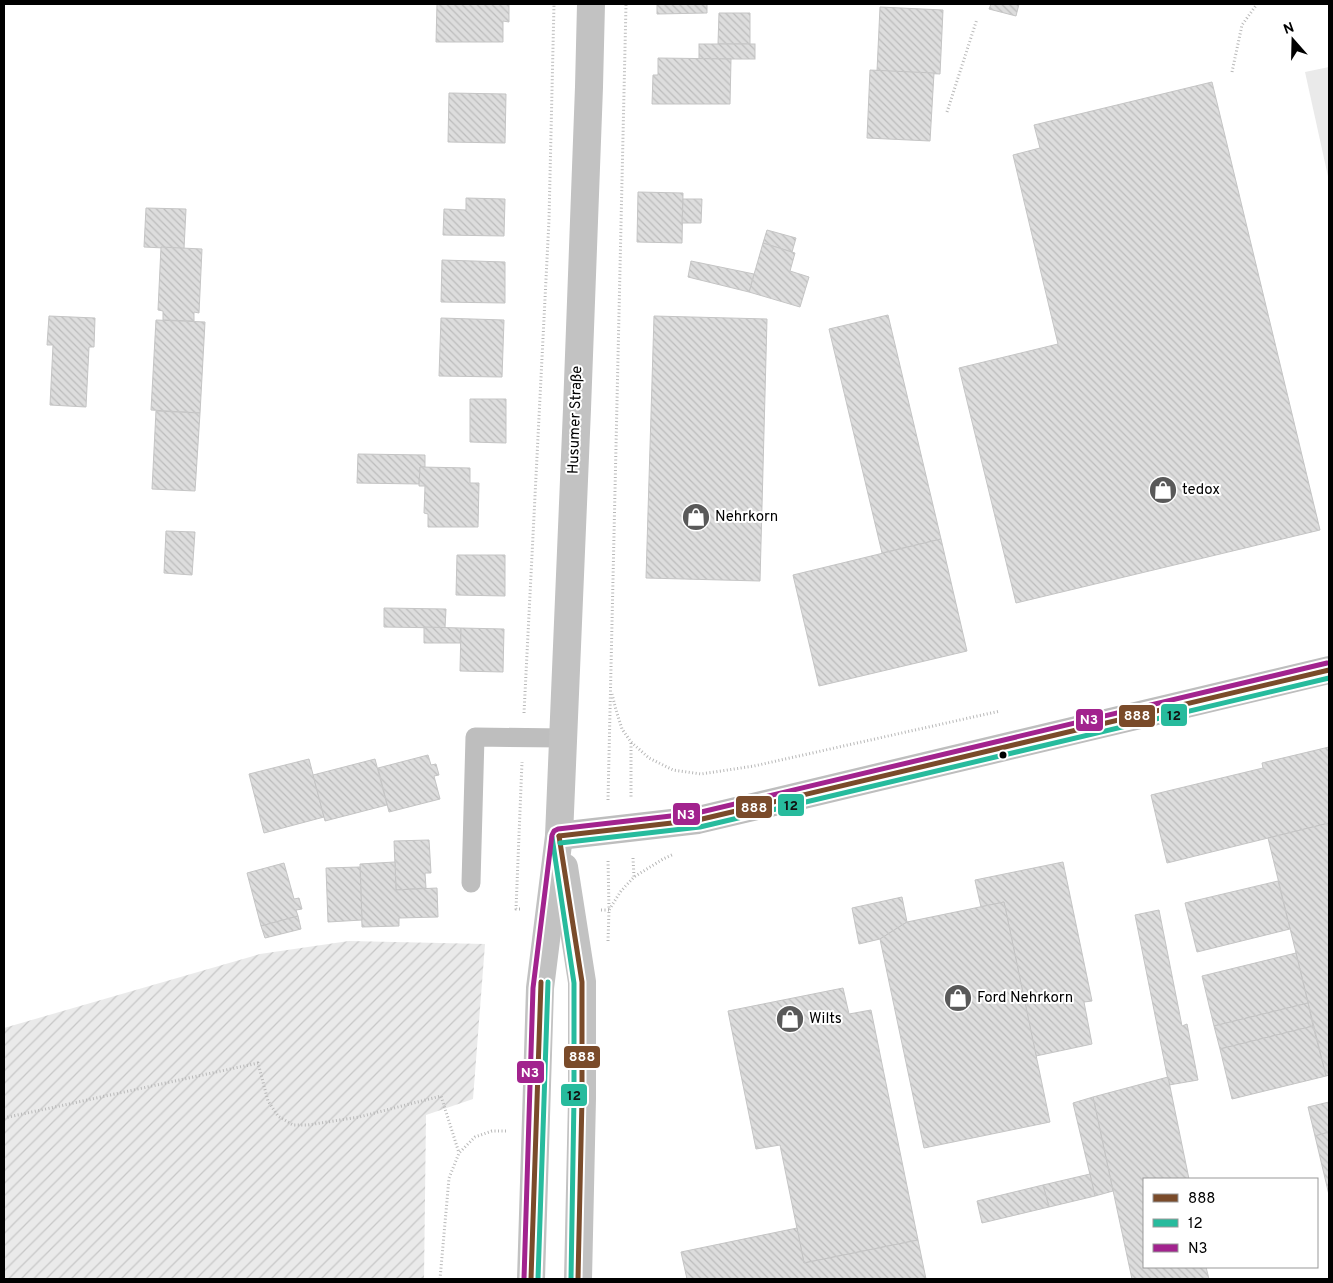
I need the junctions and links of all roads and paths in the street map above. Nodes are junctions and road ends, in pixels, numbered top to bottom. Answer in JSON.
{"nodes":[{"id":1,"x":554,"y":4,"type":"edge"},
{"id":2,"x":591,"y":4,"type":"edge"},
{"id":3,"x":626,"y":4,"type":"edge"},
{"id":4,"x":1257,"y":4,"type":"edge"},
{"id":5,"x":977,"y":19,"type":"dead end"},
{"id":6,"x":1232,"y":72,"type":"dead end"},
{"id":7,"x":947,"y":112,"type":"dead end"},
{"id":8,"x":1329,"y":670,"type":"edge"},
{"id":9,"x":1000,"y":710,"type":"dead end"},
{"id":10,"x":523,"y":738,"type":"junction"},
{"id":11,"x":563,"y":738,"type":"junction"},
{"id":12,"x":559,"y":836,"type":"junction"},
{"id":13,"x":677,"y":853,"type":"dead end"},
{"id":14,"x":634,"y":878,"type":"dead end"},
{"id":15,"x":471,"y":883,"type":"dead end"},
{"id":16,"x":4,"y":1118,"type":"edge"},
{"id":17,"x":535,"y":1130,"type":"junction"},
{"id":18,"x":459,"y":1153,"type":"junction"},
{"id":19,"x":440,"y":1279,"type":"edge"},
{"id":20,"x":531,"y":1279,"type":"edge"},
{"id":21,"x":578,"y":1279,"type":"edge"}],
"edges":[{"from":1,"to":10,"type":"path"},
{"from":2,"to":11,"type":"main road","name":"Husumer Straße"},
{"from":3,"to":9,"type":"path"},
{"from":4,"to":6,"type":"path"},
{"from":5,"to":7,"type":"path"},
{"from":8,"to":12,"type":"street"},
{"from":10,"to":11,"type":"lane"},
{"from":10,"to":15,"type":"lane"},
{"from":11,"to":12,"type":"main road","name":"Husumer Straße"},
{"from":12,"to":17,"type":"main road","name":"Husumer Straße"},
{"from":12,"to":21,"type":"main road","name":"Husumer Straße"},
{"from":13,"to":14,"type":"path"},
{"from":16,"to":18,"type":"path"},
{"from":17,"to":18,"type":"path"},
{"from":17,"to":20,"type":"main road","name":"Husumer Straße"},
{"from":18,"to":19,"type":"path"}]}
